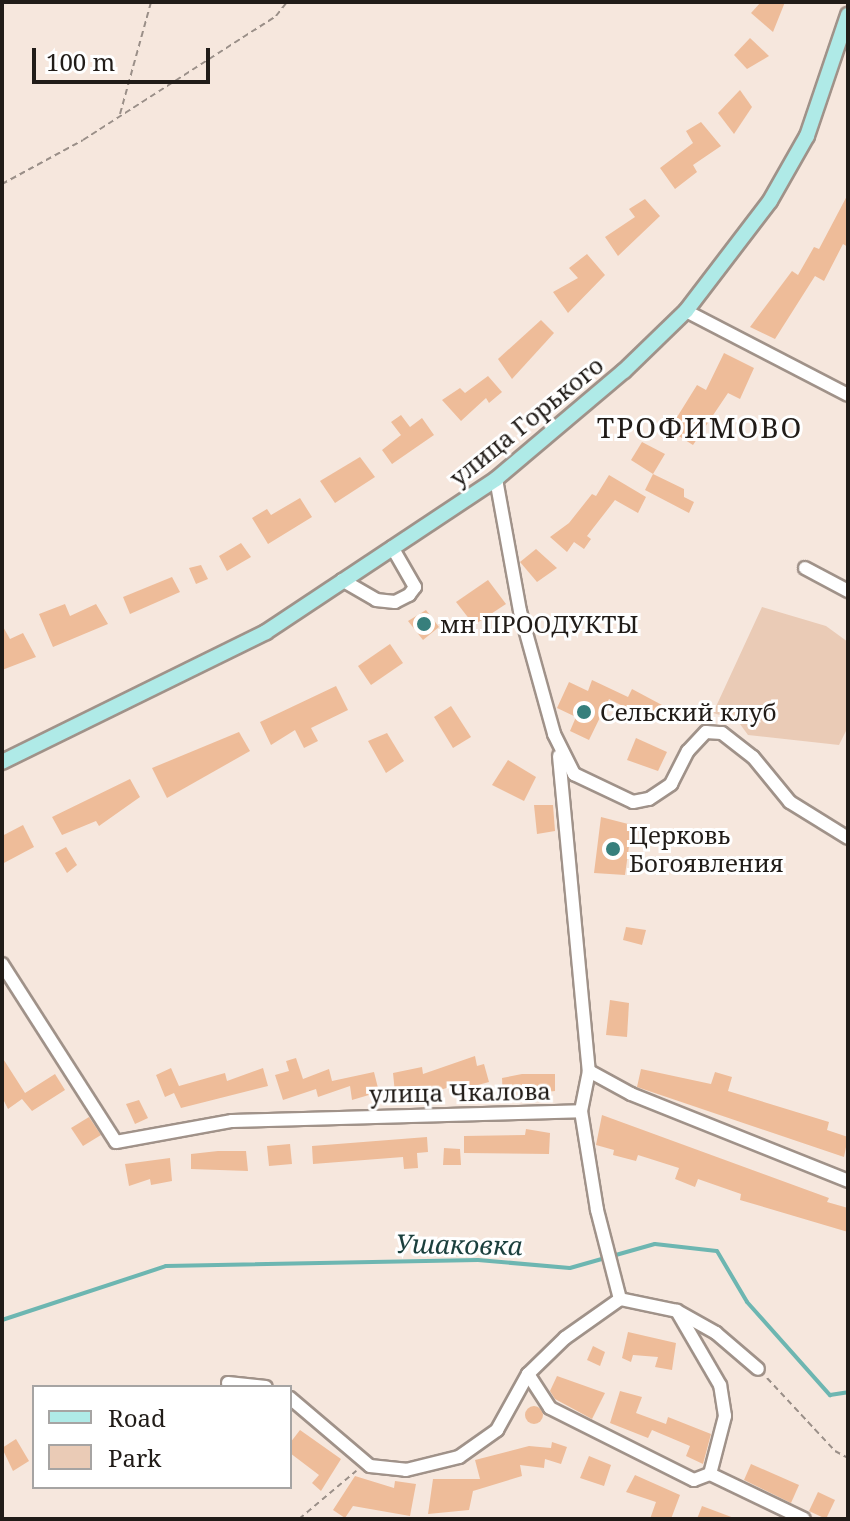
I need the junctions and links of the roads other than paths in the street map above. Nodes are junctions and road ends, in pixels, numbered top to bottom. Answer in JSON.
{"nodes":[{"id":1,"x":848,"y":15,"type":"edge"},
{"id":2,"x":686,"y":311,"type":"junction"},
{"id":3,"x":848,"y":395,"type":"edge"},
{"id":4,"x":496,"y":479,"type":"junction"},
{"id":5,"x":392,"y":547,"type":"junction"},
{"id":6,"x":805,"y":568,"type":"dead end"},
{"id":7,"x":342,"y":580,"type":"junction"},
{"id":8,"x":848,"y":591,"type":"edge"},
{"id":9,"x":554,"y":734,"type":"junction"},
{"id":10,"x":2,"y":762,"type":"edge"},
{"id":11,"x":848,"y":838,"type":"edge"},
{"id":12,"x":2,"y":964,"type":"edge"},
{"id":13,"x":589,"y":1071,"type":"junction"},
{"id":14,"x":581,"y":1111,"type":"junction"},
{"id":15,"x":848,"y":1181,"type":"edge"},
{"id":16,"x":620,"y":1299,"type":"junction"},
{"id":17,"x":677,"y":1311,"type":"junction"},
{"id":18,"x":758,"y":1369,"type":"road end"},
{"id":19,"x":528,"y":1374,"type":"junction"},
{"id":20,"x":228,"y":1383,"type":"dead end"},
{"id":21,"x":247,"y":1385,"type":"edge"},
{"id":22,"x":292,"y":1400,"type":"edge"},
{"id":23,"x":710,"y":1474,"type":"junction"},
{"id":24,"x":804,"y":1519,"type":"edge"}],
"edges":[{"from":1,"to":2,"type":"main road","name":"улица Горького"},
{"from":2,"to":3,"type":"street"},
{"from":2,"to":4,"type":"main road","name":"улица Горького"},
{"from":4,"to":5,"type":"main road","name":"улица Горького"},
{"from":4,"to":9,"type":"street"},
{"from":5,"to":7,"type":"main road","name":"улица Горького"},
{"from":5,"to":7,"type":"street"},
{"from":6,"to":8,"type":"street"},
{"from":7,"to":10,"type":"main road","name":"улица Горького"},
{"from":9,"to":11,"type":"street"},
{"from":9,"to":13,"type":"street","name":"улица Чкалова"},
{"from":12,"to":14,"type":"street","name":"улица Чкалова"},
{"from":13,"to":14,"type":"street","name":"улица Чкалова"},
{"from":13,"to":15,"type":"street"},
{"from":14,"to":16,"type":"street"},
{"from":16,"to":17,"type":"street"},
{"from":16,"to":19,"type":"street"},
{"from":17,"to":18,"type":"street"},
{"from":17,"to":23,"type":"street"},
{"from":19,"to":22,"type":"street"},
{"from":19,"to":23,"type":"street"},
{"from":20,"to":21,"type":"street"},
{"from":23,"to":24,"type":"street"}]}
